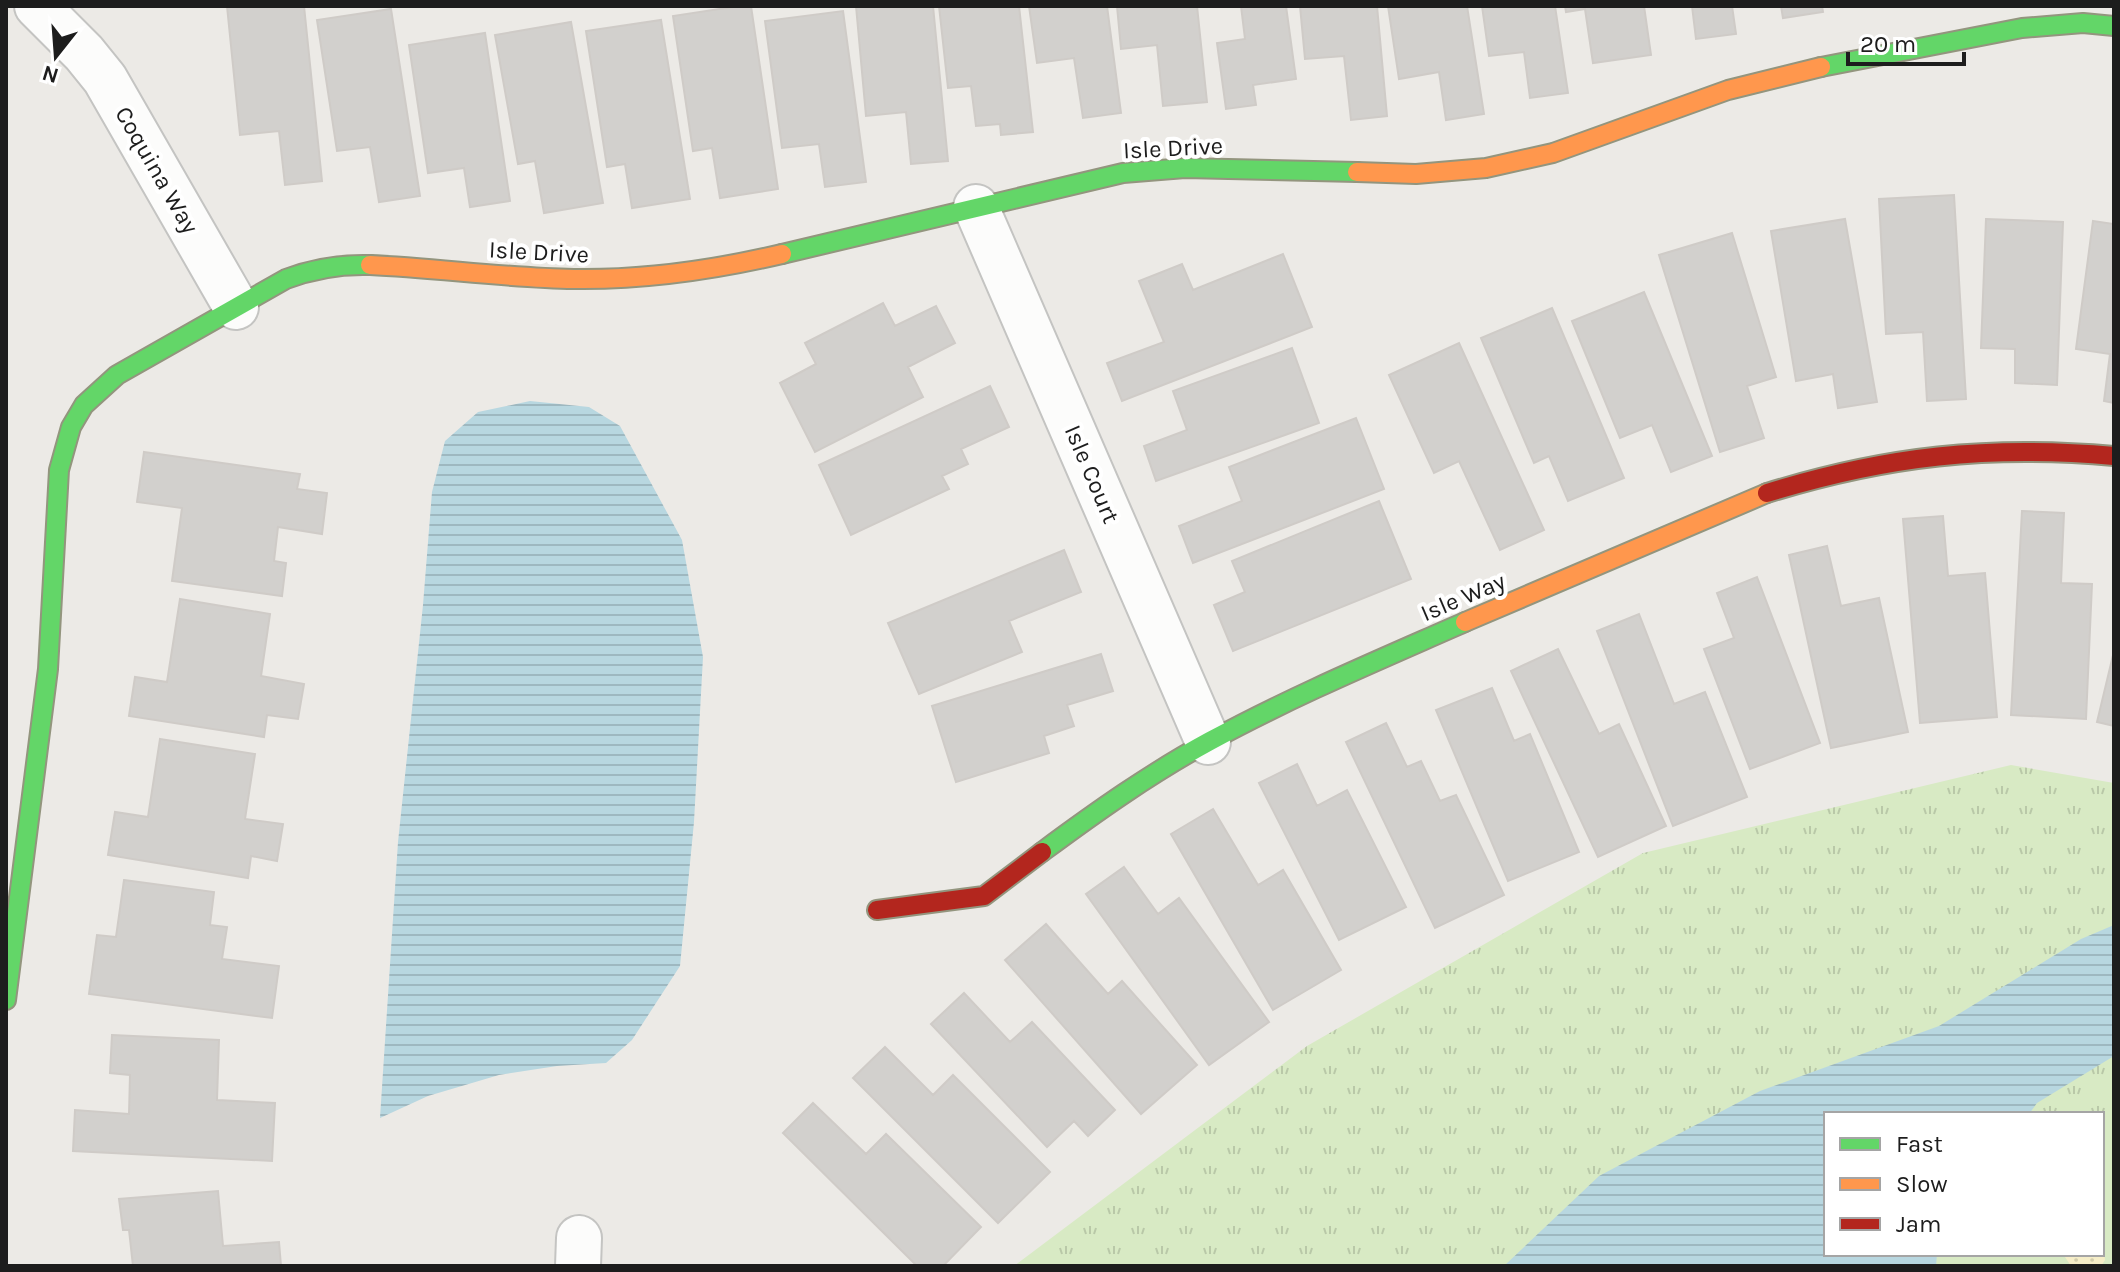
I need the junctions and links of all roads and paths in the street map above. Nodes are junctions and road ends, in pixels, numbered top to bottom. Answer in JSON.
{"nodes":[{"id":1,"x":37,"y":6,"type":"edge"},
{"id":2,"x":2114,"y":26,"type":"edge"},
{"id":3,"x":976,"y":207,"type":"junction"},
{"id":4,"x":236,"y":307,"type":"junction"},
{"id":5,"x":2114,"y":456,"type":"edge"},
{"id":6,"x":1208,"y":742,"type":"junction"},
{"id":7,"x":877,"y":910,"type":"dead end"},
{"id":8,"x":6,"y":1000,"type":"edge"}],
"edges":[{"from":1,"to":4,"type":"street","name":"Coquina Way"},
{"from":2,"to":3,"type":"street","name":"Isle Drive"},
{"from":3,"to":4,"type":"street","name":"Isle Drive"},
{"from":3,"to":6,"type":"street","name":"Isle Court"},
{"from":4,"to":8,"type":"street","name":"Isle Drive"},
{"from":5,"to":6,"type":"street","name":"Isle Way"},
{"from":6,"to":7,"type":"street","name":"Isle Way"}]}
